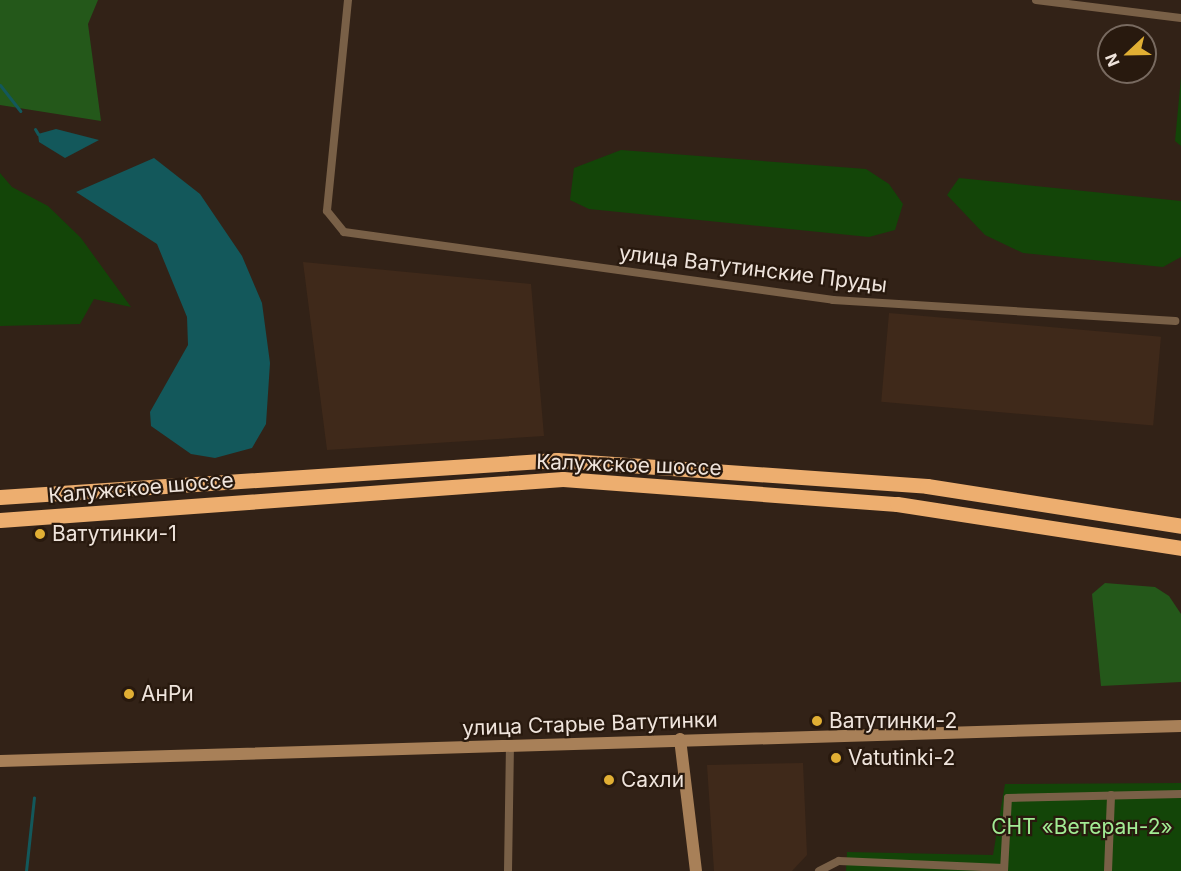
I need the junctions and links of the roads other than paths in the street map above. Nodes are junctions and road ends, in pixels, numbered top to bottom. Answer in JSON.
{"nodes":[{"id":1,"x":348,"y":0,"type":"edge"},
{"id":2,"x":1036,"y":0,"type":"edge"},
{"id":3,"x":1181,"y":18,"type":"edge"},
{"id":4,"x":1175,"y":321,"type":"dead end"},
{"id":5,"x":0,"y":497,"type":"edge"},
{"id":6,"x":1101,"y":513,"type":"junction"},
{"id":7,"x":1181,"y":519,"type":"edge"},
{"id":8,"x":0,"y":520,"type":"edge"},
{"id":9,"x":1181,"y":526,"type":"edge"},
{"id":10,"x":1181,"y":548,"type":"edge"},
{"id":11,"x":1181,"y":726,"type":"edge"},
{"id":12,"x":680,"y":739,"type":"junction"},
{"id":13,"x":510,"y":748,"type":"junction"},
{"id":14,"x":0,"y":761,"type":"edge"},
{"id":15,"x":1181,"y":794,"type":"edge"},
{"id":16,"x":1111,"y":795,"type":"junction"},
{"id":17,"x":889,"y":867,"type":"edge"},
{"id":18,"x":1004,"y":870,"type":"edge"},
{"id":19,"x":508,"y":871,"type":"edge"},
{"id":20,"x":696,"y":871,"type":"edge"},
{"id":21,"x":819,"y":871,"type":"edge"},
{"id":22,"x":1108,"y":871,"type":"edge"}],
"edges":[{"from":1,"to":4,"type":"street","name":"улица Ватутинские Пруды"},
{"from":2,"to":3,"type":"street"},
{"from":5,"to":6,"type":"highway","name":"Калужское шоссе"},
{"from":6,"to":7,"type":"main road"},
{"from":6,"to":9,"type":"highway","name":"Калужское шоссе"},
{"from":8,"to":10,"type":"highway","name":"Калужское шоссе"},
{"from":11,"to":12,"type":"main road","name":"улица Старые Ватутинки"},
{"from":12,"to":13,"type":"main road","name":"улица Старые Ватутинки"},
{"from":12,"to":20,"type":"main road"},
{"from":13,"to":14,"type":"main road","name":"улица Старые Ватутинки"},
{"from":13,"to":19,"type":"street"},
{"from":15,"to":16,"type":"street"},
{"from":16,"to":18,"type":"street"},
{"from":16,"to":22,"type":"street"},
{"from":17,"to":18,"type":"street"},
{"from":17,"to":21,"type":"street"}]}
